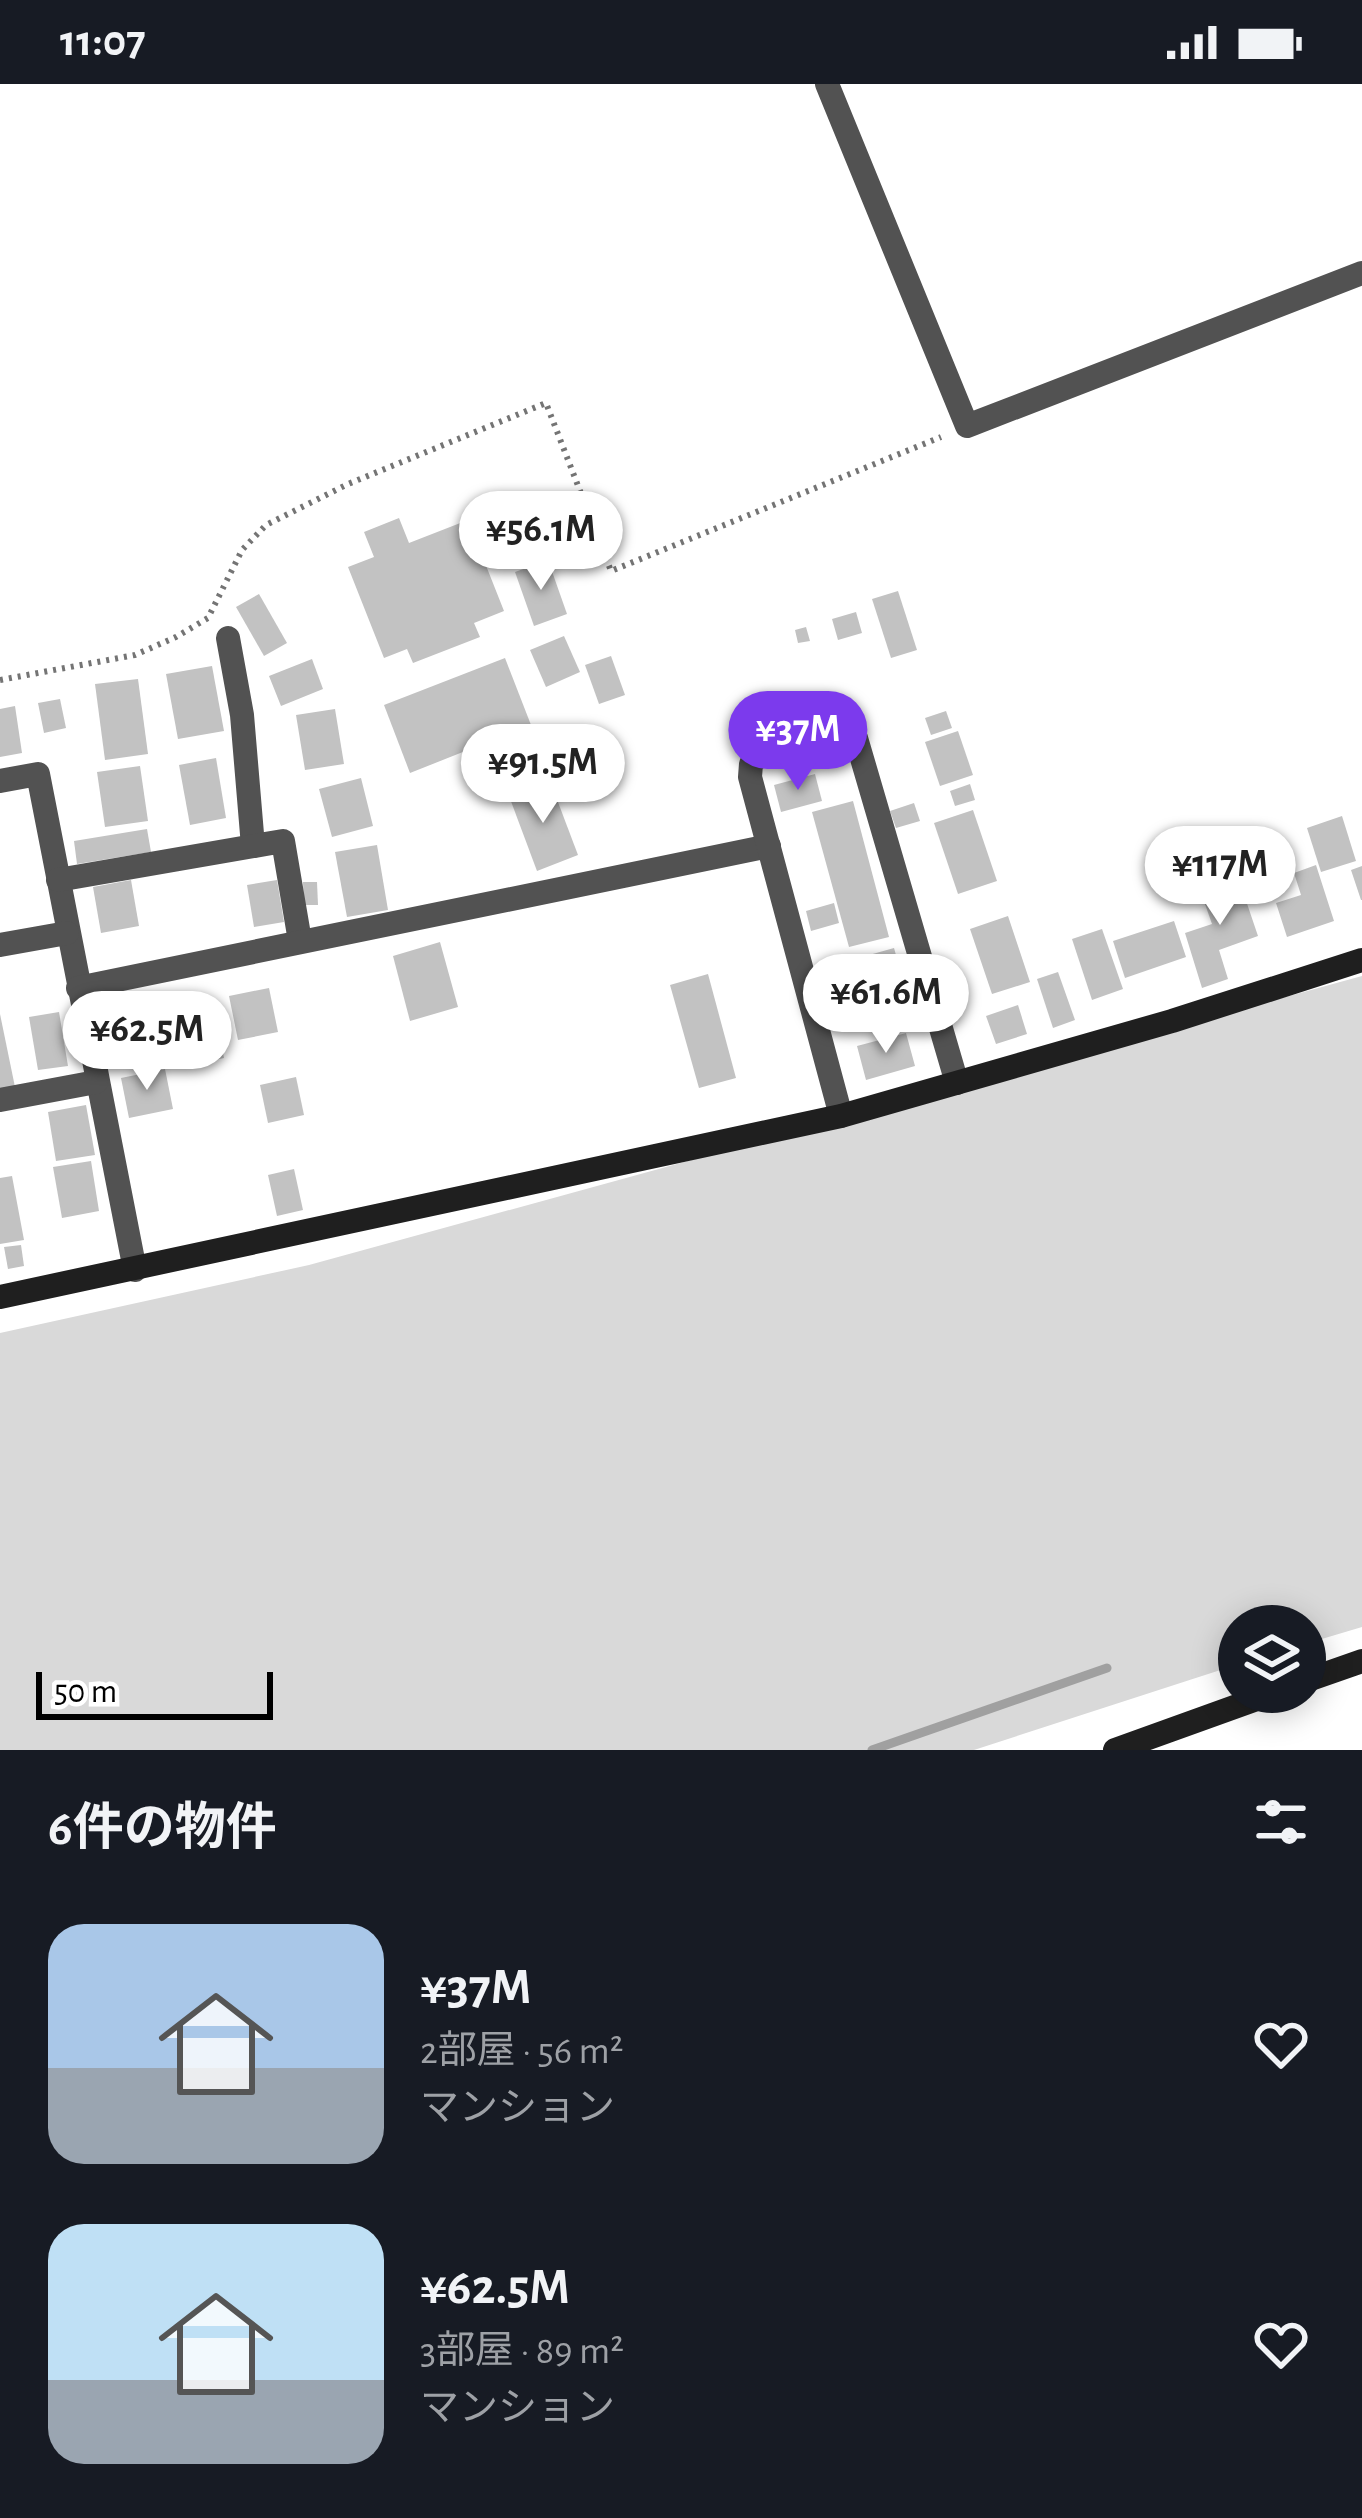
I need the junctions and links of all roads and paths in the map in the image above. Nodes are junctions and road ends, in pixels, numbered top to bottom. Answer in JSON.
{"nodes":[{"id":1,"x":826,"y":84,"type":"edge"},
{"id":2,"x":1362,"y":273,"type":"edge"},
{"id":3,"x":967,"y":426,"type":"junction"},
{"id":4,"x":228,"y":638,"type":"dead end"},
{"id":5,"x":0,"y":680,"type":"edge"},
{"id":6,"x":0,"y":781,"type":"edge"},
{"id":7,"x":769,"y":846,"type":"junction"},
{"id":8,"x":254,"y":847,"type":"junction"},
{"id":9,"x":58,"y":880,"type":"junction"},
{"id":10,"x":68,"y":933,"type":"junction"},
{"id":11,"x":300,"y":941,"type":"junction"},
{"id":12,"x":0,"y":945,"type":"edge"},
{"id":13,"x":1362,"y":960,"type":"edge"},
{"id":14,"x":78,"y":988,"type":"junction"},
{"id":15,"x":96,"y":1082,"type":"junction"},
{"id":16,"x":957,"y":1082,"type":"junction"},
{"id":17,"x":0,"y":1100,"type":"edge"},
{"id":18,"x":841,"y":1116,"type":"junction"},
{"id":19,"x":135,"y":1270,"type":"junction"},
{"id":20,"x":0,"y":1297,"type":"edge"},
{"id":21,"x":1362,"y":1661,"type":"edge"},
{"id":22,"x":1326,"y":1674,"type":"edge"},
{"id":23,"x":1218,"y":1713,"type":"edge"},
{"id":24,"x":1115,"y":1750,"type":"edge"}],
"edges":[{"from":1,"to":3,"type":"street"},
{"from":2,"to":3,"type":"street"},
{"from":3,"to":5,"type":"path"},
{"from":4,"to":8,"type":"street"},
{"from":6,"to":9,"type":"street"},
{"from":7,"to":11,"type":"street"},
{"from":7,"to":16,"type":"street"},
{"from":7,"to":18,"type":"street"},
{"from":8,"to":9,"type":"street"},
{"from":8,"to":11,"type":"street"},
{"from":9,"to":10,"type":"street"},
{"from":10,"to":12,"type":"street"},
{"from":10,"to":14,"type":"street"},
{"from":11,"to":14,"type":"street"},
{"from":13,"to":16,"type":"street"},
{"from":14,"to":15,"type":"street"},
{"from":15,"to":17,"type":"street"},
{"from":15,"to":19,"type":"street"},
{"from":16,"to":18,"type":"street"},
{"from":18,"to":19,"type":"street"},
{"from":19,"to":20,"type":"street"},
{"from":21,"to":22,"type":"street"},
{"from":23,"to":24,"type":"street"}]}
